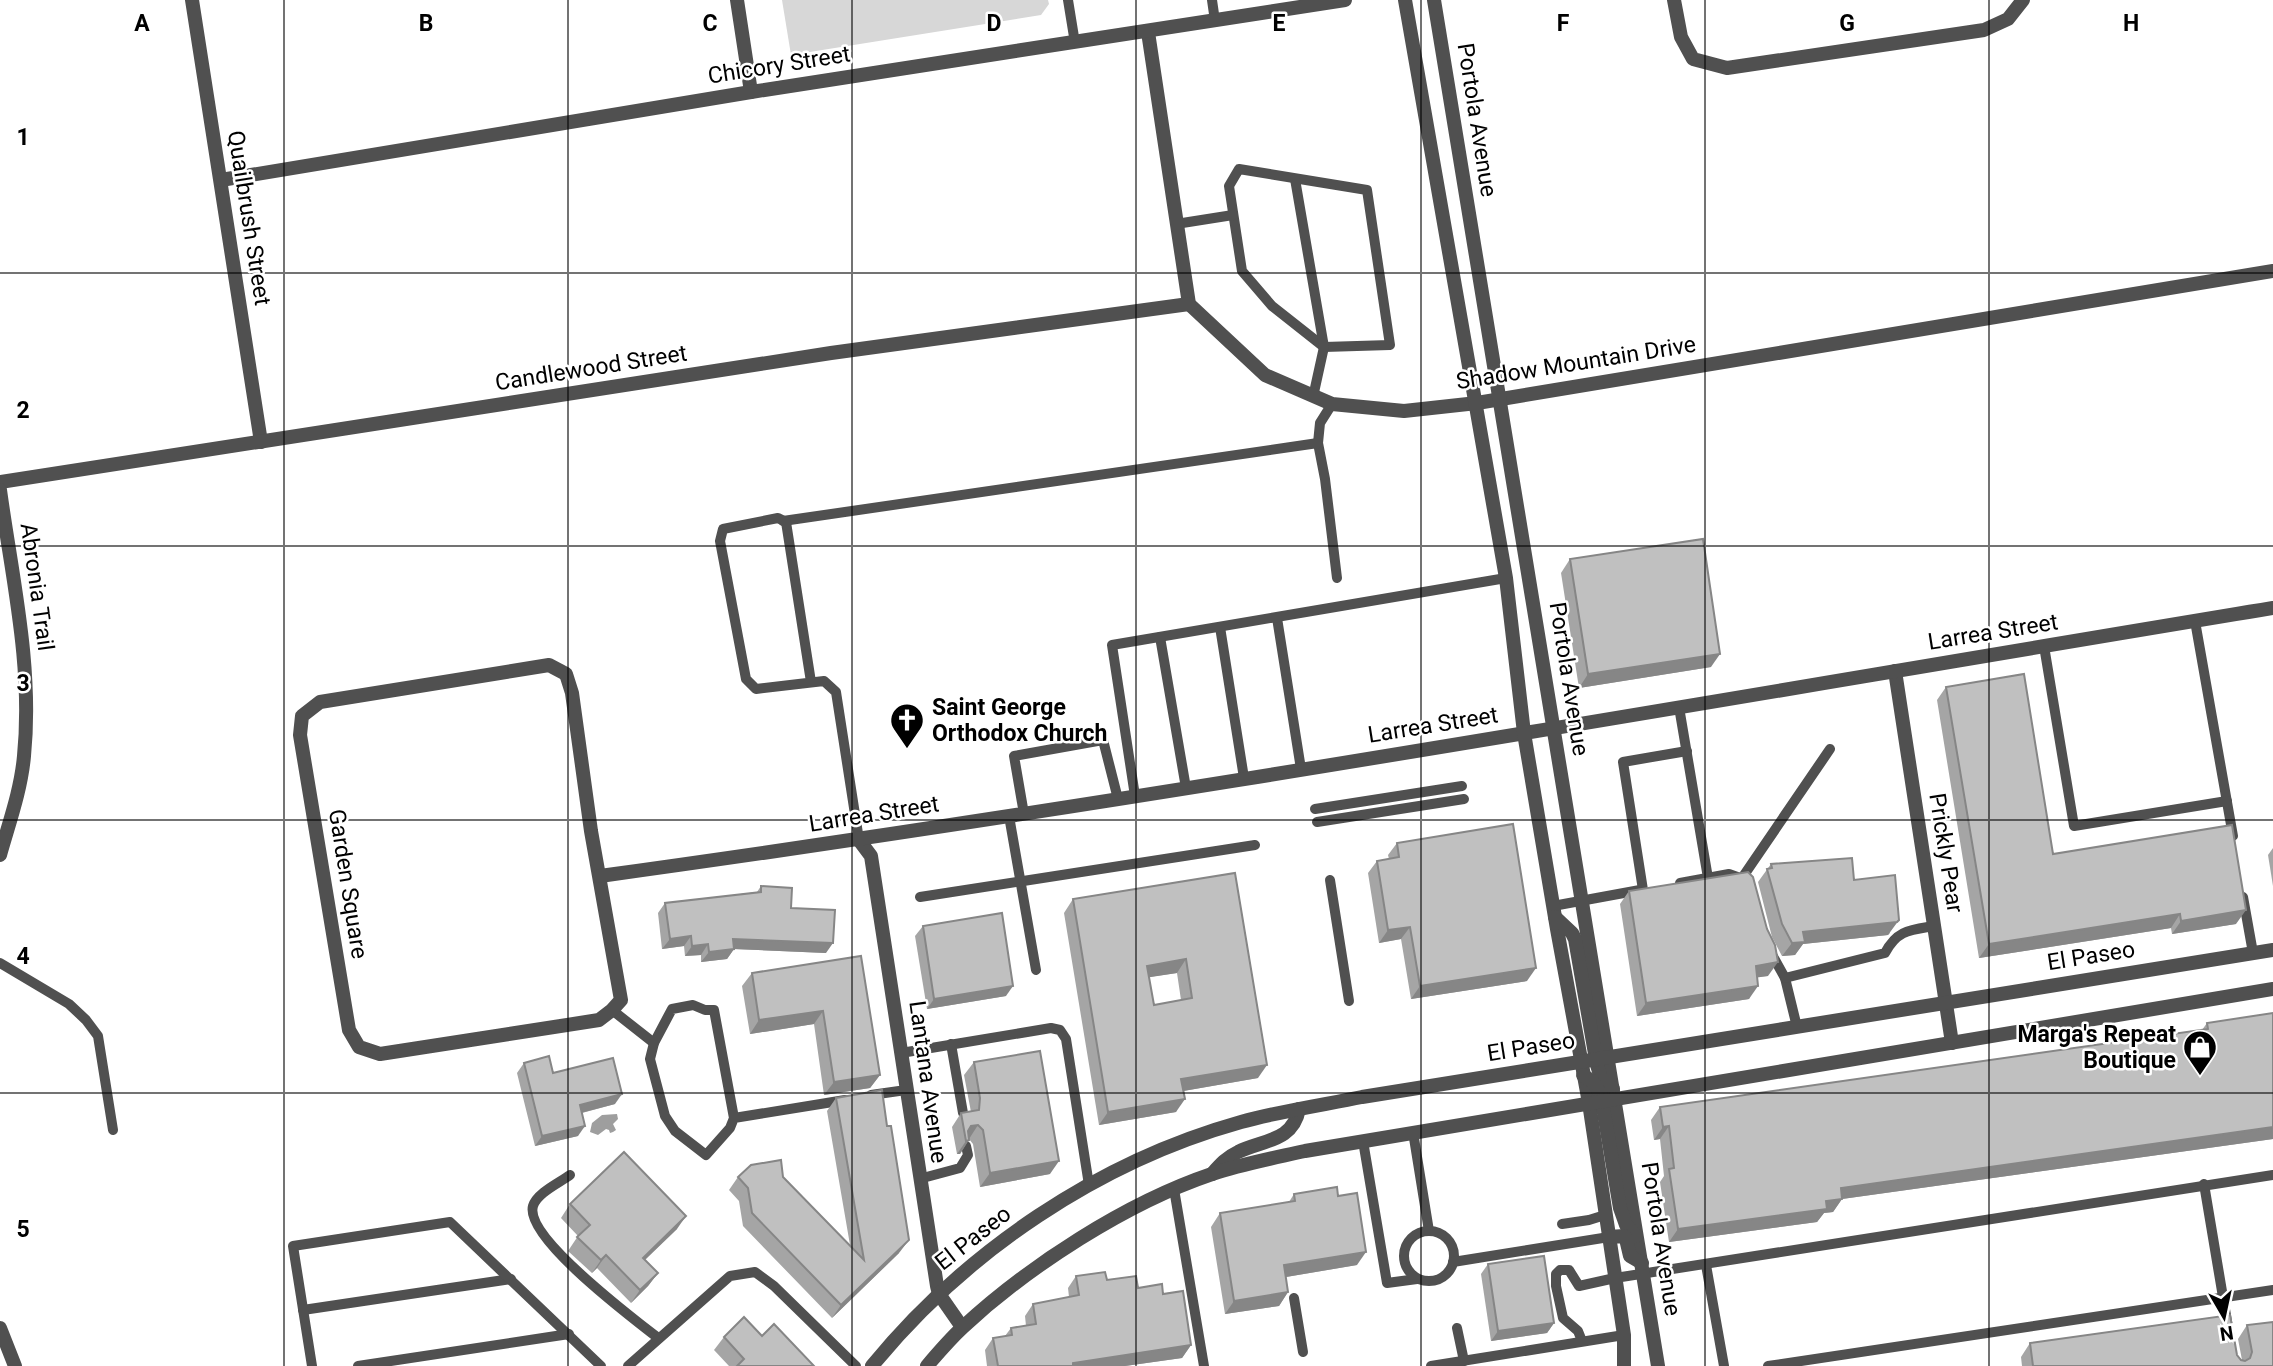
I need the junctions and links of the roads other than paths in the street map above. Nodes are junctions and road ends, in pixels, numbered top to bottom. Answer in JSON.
{"nodes":[{"id":1,"x":192,"y":0,"type":"edge"},
{"id":2,"x":737,"y":0,"type":"edge"},
{"id":3,"x":1068,"y":0,"type":"edge"},
{"id":4,"x":1212,"y":0,"type":"edge"},
{"id":5,"x":1345,"y":0,"type":"edge"},
{"id":6,"x":1405,"y":0,"type":"edge"},
{"id":7,"x":1434,"y":0,"type":"edge"},
{"id":8,"x":1674,"y":0,"type":"edge"},
{"id":9,"x":2023,"y":0,"type":"edge"},
{"id":10,"x":1215,"y":21,"type":"junction"},
{"id":11,"x":1148,"y":32,"type":"junction"},
{"id":12,"x":1075,"y":43,"type":"junction"},
{"id":13,"x":751,"y":92,"type":"junction"},
{"id":14,"x":1295,"y":179,"type":"junction"},
{"id":15,"x":221,"y":180,"type":"junction"},
{"id":16,"x":1233,"y":215,"type":"junction"},
{"id":17,"x":1176,"y":224,"type":"junction"},
{"id":18,"x":2273,"y":271,"type":"edge"},
{"id":19,"x":1189,"y":304,"type":"junction"},
{"id":20,"x":1324,"y":347,"type":"junction"},
{"id":21,"x":1313,"y":397,"type":"junction"},
{"id":22,"x":1499,"y":399,"type":"junction"},
{"id":23,"x":1477,"y":403,"type":"junction"},
{"id":24,"x":1332,"y":404,"type":"junction"},
{"id":25,"x":261,"y":442,"type":"junction"},
{"id":26,"x":1318,"y":443,"type":"junction"},
{"id":27,"x":0,"y":482,"type":"edge"},
{"id":28,"x":0,"y":490,"type":"edge"},
{"id":29,"x":783,"y":520,"type":"junction"},
{"id":30,"x":1337,"y":578,"type":"dead end"},
{"id":31,"x":1506,"y":578,"type":"junction"},
{"id":32,"x":2273,"y":608,"type":"edge"},
{"id":33,"x":1277,"y":618,"type":"junction"},
{"id":34,"x":2195,"y":621,"type":"junction"},
{"id":35,"x":1220,"y":627,"type":"junction"},
{"id":36,"x":1160,"y":637,"type":"junction"},
{"id":37,"x":2044,"y":646,"type":"junction"},
{"id":38,"x":1895,"y":671,"type":"junction"},
{"id":39,"x":811,"y":682,"type":"junction"},
{"id":40,"x":1679,"y":707,"type":"junction"},
{"id":41,"x":1554,"y":728,"type":"junction"},
{"id":42,"x":1524,"y":733,"type":"junction"},
{"id":43,"x":1830,"y":749,"type":"dead end"},
{"id":44,"x":1687,"y":751,"type":"junction"},
{"id":45,"x":1301,"y":769,"type":"junction"},
{"id":46,"x":1244,"y":778,"type":"junction"},
{"id":47,"x":1462,"y":786,"type":"dead end"},
{"id":48,"x":1186,"y":788,"type":"junction"},
{"id":49,"x":1135,"y":796,"type":"junction"},
{"id":50,"x":1118,"y":799,"type":"junction"},
{"id":51,"x":1464,"y":799,"type":"dead end"},
{"id":52,"x":2227,"y":801,"type":"junction"},
{"id":53,"x":1315,"y":809,"type":"dead end"},
{"id":54,"x":1024,"y":814,"type":"junction"},
{"id":55,"x":1009,"y":816,"type":"junction"},
{"id":56,"x":1317,"y":822,"type":"dead end"},
{"id":57,"x":859,"y":840,"type":"junction"},
{"id":58,"x":1255,"y":845,"type":"dead end"},
{"id":59,"x":2235,"y":852,"type":"edge"},
{"id":60,"x":0,"y":855,"type":"edge"},
{"id":61,"x":600,"y":876,"type":"junction"},
{"id":62,"x":1708,"y":878,"type":"junction"},
{"id":63,"x":1330,"y":880,"type":"dead end"},
{"id":64,"x":1020,"y":881,"type":"junction"},
{"id":65,"x":1669,"y":885,"type":"edge"},
{"id":66,"x":1656,"y":887,"type":"edge"},
{"id":67,"x":1643,"y":890,"type":"junction"},
{"id":68,"x":2242,"y":890,"type":"edge"},
{"id":69,"x":920,"y":897,"type":"dead end"},
{"id":70,"x":1582,"y":901,"type":"junction"},
{"id":71,"x":1554,"y":912,"type":"junction"},
{"id":72,"x":1934,"y":926,"type":"junction"},
{"id":73,"x":1765,"y":940,"type":"edge"},
{"id":74,"x":2273,"y":950,"type":"edge"},
{"id":75,"x":2253,"y":953,"type":"junction"},
{"id":76,"x":0,"y":963,"type":"edge"},
{"id":77,"x":1036,"y":970,"type":"dead end"},
{"id":78,"x":1785,"y":978,"type":"junction"},
{"id":79,"x":2273,"y":989,"type":"edge"},
{"id":80,"x":1349,"y":1001,"type":"dead end"},
{"id":81,"x":1946,"y":1003,"type":"junction"},
{"id":82,"x":612,"y":1010,"type":"junction"},
{"id":83,"x":1797,"y":1027,"type":"junction"},
{"id":84,"x":654,"y":1043,"type":"junction"},
{"id":85,"x":1952,"y":1043,"type":"junction"},
{"id":86,"x":951,"y":1044,"type":"junction"},
{"id":87,"x":901,"y":1053,"type":"junction"},
{"id":88,"x":1602,"y":1059,"type":"junction"},
{"id":89,"x":1582,"y":1068,"type":"junction"},
{"id":90,"x":906,"y":1090,"type":"junction"},
{"id":91,"x":1605,"y":1098,"type":"junction"},
{"id":92,"x":1299,"y":1109,"type":"junction"},
{"id":93,"x":963,"y":1113,"type":"edge"},
{"id":94,"x":734,"y":1118,"type":"junction"},
{"id":95,"x":113,"y":1130,"type":"dead end"},
{"id":96,"x":1412,"y":1132,"type":"junction"},
{"id":97,"x":1363,"y":1141,"type":"junction"},
{"id":98,"x":966,"y":1146,"type":"edge"},
{"id":99,"x":1212,"y":1174,"type":"junction"},
{"id":100,"x":570,"y":1175,"type":"dead end"},
{"id":101,"x":2273,"y":1175,"type":"edge"},
{"id":102,"x":919,"y":1179,"type":"junction"},
{"id":103,"x":1089,"y":1185,"type":"junction"},
{"id":104,"x":2204,"y":1185,"type":"junction"},
{"id":105,"x":1174,"y":1189,"type":"junction"},
{"id":106,"x":1605,"y":1214,"type":"junction"},
{"id":107,"x":1562,"y":1224,"type":"dead end"},
{"id":108,"x":1429,"y":1231,"type":"junction"},
{"id":109,"x":1609,"y":1237,"type":"junction"},
{"id":110,"x":1453,"y":1262,"type":"junction"},
{"id":111,"x":1706,"y":1265,"type":"junction"},
{"id":112,"x":1643,"y":1269,"type":"junction"},
{"id":113,"x":1615,"y":1278,"type":"junction"},
{"id":114,"x":511,"y":1279,"type":"junction"},
{"id":115,"x":1417,"y":1279,"type":"junction"},
{"id":116,"x":2273,"y":1290,"type":"edge"},
{"id":117,"x":939,"y":1294,"type":"junction"},
{"id":118,"x":2223,"y":1297,"type":"junction"},
{"id":119,"x":1294,"y":1298,"type":"dead end"},
{"id":120,"x":303,"y":1310,"type":"junction"},
{"id":121,"x":962,"y":1327,"type":"junction"},
{"id":122,"x":0,"y":1328,"type":"edge"},
{"id":123,"x":1457,"y":1328,"type":"dead end"},
{"id":124,"x":569,"y":1334,"type":"junction"},
{"id":125,"x":1624,"y":1335,"type":"junction"},
{"id":126,"x":658,"y":1338,"type":"junction"},
{"id":127,"x":2231,"y":1340,"type":"edge"},
{"id":128,"x":1582,"y":1341,"type":"junction"},
{"id":129,"x":1303,"y":1352,"type":"dead end"},
{"id":130,"x":1464,"y":1361,"type":"junction"},
{"id":131,"x":1799,"y":1364,"type":"edge"},
{"id":132,"x":15,"y":1366,"type":"edge"},
{"id":133,"x":312,"y":1366,"type":"edge"},
{"id":134,"x":358,"y":1366,"type":"edge"},
{"id":135,"x":601,"y":1366,"type":"edge"},
{"id":136,"x":628,"y":1366,"type":"edge"},
{"id":137,"x":856,"y":1366,"type":"edge"},
{"id":138,"x":872,"y":1366,"type":"edge"},
{"id":139,"x":926,"y":1366,"type":"edge"},
{"id":140,"x":1204,"y":1366,"type":"edge"},
{"id":141,"x":1431,"y":1366,"type":"edge"},
{"id":142,"x":1624,"y":1366,"type":"edge"},
{"id":143,"x":1658,"y":1366,"type":"edge"},
{"id":144,"x":1724,"y":1366,"type":"edge"},
{"id":145,"x":1768,"y":1366,"type":"edge"}],
"edges":[{"from":1,"to":15,"type":"street","name":"Quailbrush Street"},
{"from":2,"to":13,"type":"street"},
{"from":3,"to":12,"type":"lane"},
{"from":4,"to":10,"type":"lane"},
{"from":5,"to":10,"type":"street","name":"Chicory Street"},
{"from":6,"to":23,"type":"street","name":"Portola Avenue"},
{"from":7,"to":22,"type":"street","name":"Portola Avenue"},
{"from":8,"to":9,"type":"street"},
{"from":10,"to":11,"type":"street","name":"Chicory Street"},
{"from":11,"to":12,"type":"street","name":"Chicory Street"},
{"from":11,"to":17,"type":"street"},
{"from":12,"to":13,"type":"street","name":"Chicory Street"},
{"from":13,"to":15,"type":"street","name":"Chicory Street"},
{"from":14,"to":16,"type":"lane"},
{"from":14,"to":20,"type":"lane"},
{"from":14,"to":20,"type":"lane"},
{"from":15,"to":25,"type":"street","name":"Quailbrush Street"},
{"from":16,"to":17,"type":"lane"},
{"from":16,"to":20,"type":"lane"},
{"from":17,"to":19,"type":"street"},
{"from":18,"to":22,"type":"street","name":"Shadow Mountain Drive"},
{"from":19,"to":21,"type":"street","name":"Shadow Mountain Drive"},
{"from":19,"to":25,"type":"street","name":"Candlewood Street"},
{"from":20,"to":21,"type":"lane"},
{"from":21,"to":24,"type":"street","name":"Shadow Mountain Drive"},
{"from":22,"to":23,"type":"street","name":"Shadow Mountain Drive"},
{"from":22,"to":41,"type":"street","name":"Portola Avenue"},
{"from":23,"to":24,"type":"street","name":"Shadow Mountain Drive"},
{"from":23,"to":31,"type":"street","name":"Portola Avenue"},
{"from":24,"to":26,"type":"lane"},
{"from":25,"to":27,"type":"street","name":"Candlewood Street"},
{"from":26,"to":29,"type":"lane"},
{"from":26,"to":30,"type":"lane"},
{"from":28,"to":60,"type":"street","name":"Abronia Trail"},
{"from":29,"to":39,"type":"lane"},
{"from":29,"to":39,"type":"lane"},
{"from":31,"to":33,"type":"lane"},
{"from":31,"to":42,"type":"street","name":"Portola Avenue"},
{"from":32,"to":34,"type":"street","name":"Larrea Street"},
{"from":33,"to":35,"type":"lane"},
{"from":33,"to":45,"type":"lane"},
{"from":34,"to":37,"type":"street","name":"Larrea Street"},
{"from":34,"to":52,"type":"lane"},
{"from":35,"to":36,"type":"lane"},
{"from":35,"to":46,"type":"lane"},
{"from":36,"to":48,"type":"lane"},
{"from":36,"to":49,"type":"lane"},
{"from":37,"to":38,"type":"street","name":"Larrea Street"},
{"from":37,"to":52,"type":"lane"},
{"from":38,"to":40,"type":"street","name":"Larrea Street"},
{"from":38,"to":72,"type":"street","name":"Prickly Pear"},
{"from":39,"to":57,"type":"lane"},
{"from":40,"to":41,"type":"street","name":"Larrea Street"},
{"from":40,"to":44,"type":"lane"},
{"from":41,"to":42,"type":"street","name":"Larrea Street"},
{"from":41,"to":70,"type":"street","name":"Portola Avenue"},
{"from":42,"to":45,"type":"street","name":"Larrea Street"},
{"from":42,"to":71,"type":"street","name":"Portola Avenue"},
{"from":43,"to":62,"type":"lane"},
{"from":44,"to":62,"type":"lane"},
{"from":44,"to":67,"type":"lane"},
{"from":45,"to":46,"type":"street","name":"Larrea Street"},
{"from":46,"to":48,"type":"street","name":"Larrea Street"},
{"from":47,"to":53,"type":"lane"},
{"from":48,"to":49,"type":"street","name":"Larrea Street"},
{"from":49,"to":50,"type":"street","name":"Larrea Street"},
{"from":50,"to":54,"type":"street","name":"Larrea Street"},
{"from":50,"to":54,"type":"lane"},
{"from":51,"to":56,"type":"lane"},
{"from":52,"to":59,"type":"lane"},
{"from":54,"to":55,"type":"street","name":"Larrea Street"},
{"from":55,"to":57,"type":"street","name":"Larrea Street"},
{"from":55,"to":64,"type":"lane"},
{"from":57,"to":61,"type":"street","name":"Larrea Street"},
{"from":57,"to":87,"type":"street","name":"Lantana Avenue"},
{"from":58,"to":64,"type":"lane"},
{"from":61,"to":82,"type":"street","name":"Garden Square"},
{"from":61,"to":82,"type":"street","name":"Garden Square"},
{"from":62,"to":65,"type":"lane"},
{"from":63,"to":80,"type":"lane"},
{"from":64,"to":69,"type":"lane"},
{"from":64,"to":77,"type":"lane"},
{"from":66,"to":67,"type":"lane"},
{"from":67,"to":70,"type":"lane"},
{"from":68,"to":75,"type":"lane"},
{"from":70,"to":71,"type":"lane"},
{"from":70,"to":88,"type":"street","name":"Portola Avenue"},
{"from":71,"to":88,"type":"street"},
{"from":71,"to":89,"type":"street","name":"Portola Avenue"},
{"from":72,"to":78,"type":"lane"},
{"from":72,"to":81,"type":"street","name":"Prickly Pear"},
{"from":73,"to":78,"type":"lane"},
{"from":74,"to":75,"type":"street","name":"El Paseo"},
{"from":75,"to":81,"type":"street","name":"El Paseo"},
{"from":76,"to":95,"type":"lane"},
{"from":78,"to":83,"type":"lane"},
{"from":79,"to":85,"type":"street"},
{"from":81,"to":83,"type":"street","name":"El Paseo"},
{"from":81,"to":85,"type":"street","name":"Prickly Pear"},
{"from":82,"to":84,"type":"lane"},
{"from":83,"to":88,"type":"street","name":"El Paseo"},
{"from":84,"to":94,"type":"lane"},
{"from":84,"to":94,"type":"lane"},
{"from":85,"to":91,"type":"street"},
{"from":86,"to":87,"type":"lane"},
{"from":86,"to":93,"type":"lane"},
{"from":86,"to":103,"type":"lane"},
{"from":87,"to":90,"type":"street","name":"Lantana Avenue"},
{"from":88,"to":89,"type":"street","name":"El Paseo"},
{"from":88,"to":91,"type":"street","name":"Portola Avenue"},
{"from":89,"to":91,"type":"street","name":"Portola Avenue"},
{"from":89,"to":92,"type":"street","name":"El Paseo"},
{"from":90,"to":94,"type":"lane"},
{"from":90,"to":102,"type":"street","name":"Lantana Avenue"},
{"from":91,"to":96,"type":"street"},
{"from":91,"to":106,"type":"street","name":"Portola Avenue"},
{"from":91,"to":112,"type":"street","name":"Portola Avenue"},
{"from":92,"to":99,"type":"street"},
{"from":92,"to":103,"type":"street","name":"El Paseo"},
{"from":96,"to":97,"type":"street"},
{"from":96,"to":108,"type":"lane"},
{"from":97,"to":99,"type":"street"},
{"from":97,"to":115,"type":"lane"},
{"from":98,"to":102,"type":"lane"},
{"from":99,"to":105,"type":"street"},
{"from":100,"to":126,"type":"lane"},
{"from":101,"to":104,"type":"lane"},
{"from":102,"to":117,"type":"street","name":"Lantana Avenue"},
{"from":103,"to":117,"type":"street","name":"El Paseo"},
{"from":104,"to":111,"type":"lane"},
{"from":104,"to":118,"type":"lane"},
{"from":105,"to":121,"type":"street"},
{"from":105,"to":140,"type":"lane"},
{"from":106,"to":107,"type":"lane"},
{"from":106,"to":109,"type":"street","name":"Portola Avenue"},
{"from":108,"to":110,"type":"lane"},
{"from":108,"to":115,"type":"lane"},
{"from":109,"to":110,"type":"lane"},
{"from":109,"to":112,"type":"street"},
{"from":109,"to":113,"type":"street","name":"Portola Avenue"},
{"from":110,"to":115,"type":"lane"},
{"from":111,"to":112,"type":"lane"},
{"from":111,"to":144,"type":"lane"},
{"from":112,"to":113,"type":"lane"},
{"from":112,"to":143,"type":"street","name":"Portola Avenue"},
{"from":113,"to":125,"type":"street","name":"Portola Avenue"},
{"from":113,"to":128,"type":"lane"},
{"from":114,"to":120,"type":"lane"},
{"from":114,"to":120,"type":"lane"},
{"from":114,"to":124,"type":"lane"},
{"from":116,"to":118,"type":"lane"},
{"from":117,"to":121,"type":"street","name":"Lantana Avenue"},
{"from":117,"to":138,"type":"street","name":"El Paseo"},
{"from":118,"to":127,"type":"lane"},
{"from":118,"to":131,"type":"lane"},
{"from":119,"to":129,"type":"lane"},
{"from":120,"to":133,"type":"lane"},
{"from":121,"to":139,"type":"street"},
{"from":122,"to":132,"type":"street"},
{"from":123,"to":130,"type":"lane"},
{"from":124,"to":134,"type":"lane"},
{"from":124,"to":135,"type":"lane"},
{"from":125,"to":128,"type":"lane"},
{"from":125,"to":142,"type":"street","name":"Portola Avenue"},
{"from":126,"to":136,"type":"lane"},
{"from":126,"to":137,"type":"lane"},
{"from":128,"to":130,"type":"lane"},
{"from":130,"to":141,"type":"lane"},
{"from":131,"to":145,"type":"lane"}]}
